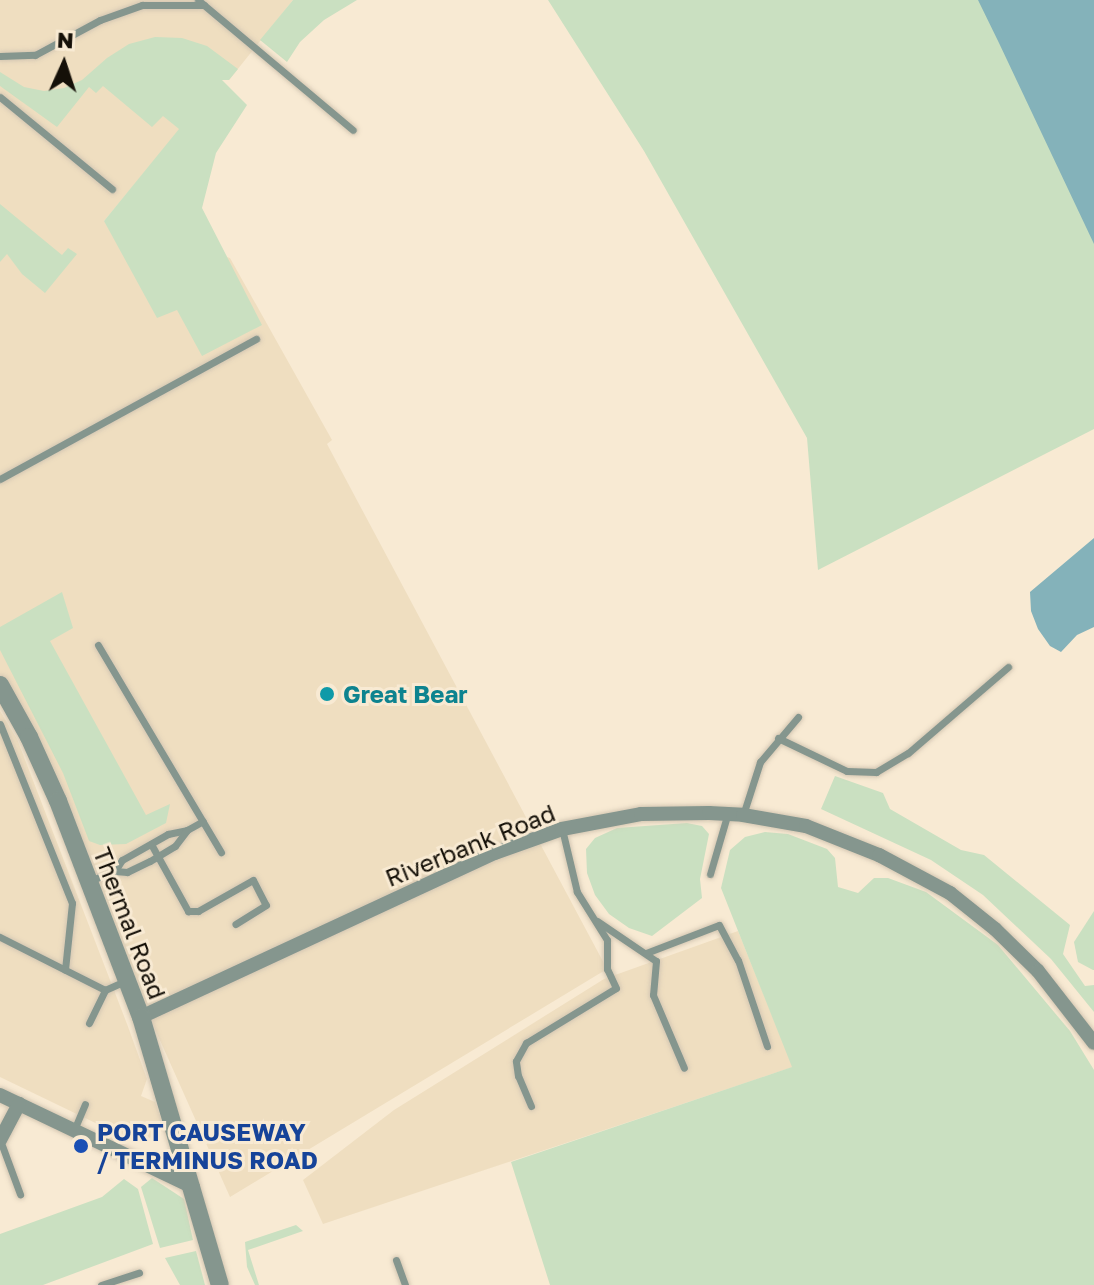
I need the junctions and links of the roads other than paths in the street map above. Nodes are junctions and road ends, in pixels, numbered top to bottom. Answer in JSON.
{"nodes":[{"id":1,"x":201,"y":3,"type":"edge"},
{"id":2,"x":0,"y":56,"type":"edge"},
{"id":3,"x":0,"y":97,"type":"edge"},
{"id":4,"x":353,"y":130,"type":"dead end"},
{"id":5,"x":112,"y":189,"type":"dead end"},
{"id":6,"x":256,"y":339,"type":"dead end"},
{"id":7,"x":0,"y":479,"type":"edge"},
{"id":8,"x":98,"y":645,"type":"dead end"},
{"id":9,"x":1008,"y":667,"type":"dead end"},
{"id":10,"x":0,"y":685,"type":"edge"},
{"id":11,"x":798,"y":717,"type":"dead end"},
{"id":12,"x":0,"y":724,"type":"edge"},
{"id":13,"x":778,"y":738,"type":"junction"},
{"id":14,"x":736,"y":814,"type":"junction"},
{"id":15,"x":203,"y":821,"type":"junction"},
{"id":16,"x":562,"y":829,"type":"junction"},
{"id":17,"x":187,"y":830,"type":"junction"},
{"id":18,"x":151,"y":844,"type":"junction"},
{"id":19,"x":221,"y":852,"type":"dead end"},
{"id":20,"x":157,"y":856,"type":"junction"},
{"id":21,"x":115,"y":871,"type":"junction"},
{"id":22,"x":710,"y":874,"type":"dead end"},
{"id":23,"x":87,"y":882,"type":"junction"},
{"id":24,"x":593,"y":917,"type":"junction"},
{"id":25,"x":236,"y":924,"type":"dead end"},
{"id":26,"x":0,"y":937,"type":"edge"},
{"id":27,"x":646,"y":953,"type":"junction"},
{"id":28,"x":65,"y":970,"type":"junction"},
{"id":29,"x":127,"y":980,"type":"junction"},
{"id":30,"x":105,"y":990,"type":"junction"},
{"id":31,"x":141,"y":1017,"type":"junction"},
{"id":32,"x":89,"y":1023,"type":"dead end"},
{"id":33,"x":1094,"y":1043,"type":"edge"},
{"id":34,"x":767,"y":1046,"type":"dead end"},
{"id":35,"x":684,"y":1068,"type":"dead end"},
{"id":36,"x":0,"y":1095,"type":"edge"},
{"id":37,"x":19,"y":1104,"type":"junction"},
{"id":38,"x":85,"y":1104,"type":"dead end"},
{"id":39,"x":531,"y":1106,"type":"dead end"},
{"id":40,"x":74,"y":1130,"type":"junction"},
{"id":41,"x":0,"y":1140,"type":"edge"},
{"id":42,"x":191,"y":1182,"type":"junction"},
{"id":43,"x":20,"y":1194,"type":"dead end"},
{"id":44,"x":396,"y":1260,"type":"dead end"},
{"id":45,"x":139,"y":1273,"type":"dead end"},
{"id":46,"x":101,"y":1285,"type":"edge"},
{"id":47,"x":220,"y":1285,"type":"edge"},
{"id":48,"x":405,"y":1285,"type":"edge"}],
"edges":[{"from":1,"to":2,"type":"lane"},
{"from":1,"to":4,"type":"lane"},
{"from":3,"to":5,"type":"lane"},
{"from":6,"to":7,"type":"lane"},
{"from":8,"to":15,"type":"lane"},
{"from":9,"to":13,"type":"lane"},
{"from":10,"to":23,"type":"street","name":"Thermal Road"},
{"from":11,"to":13,"type":"lane"},
{"from":12,"to":28,"type":"lane"},
{"from":13,"to":14,"type":"lane"},
{"from":14,"to":16,"type":"street","name":"Riverbank Road"},
{"from":14,"to":22,"type":"lane"},
{"from":14,"to":33,"type":"street","name":"Riverbank Road"},
{"from":15,"to":17,"type":"lane"},
{"from":15,"to":19,"type":"lane"},
{"from":16,"to":24,"type":"lane"},
{"from":16,"to":31,"type":"street","name":"Riverbank Road"},
{"from":17,"to":18,"type":"lane"},
{"from":17,"to":20,"type":"lane"},
{"from":18,"to":20,"type":"lane"},
{"from":18,"to":21,"type":"lane"},
{"from":20,"to":21,"type":"lane"},
{"from":20,"to":25,"type":"lane"},
{"from":21,"to":23,"type":"lane"},
{"from":23,"to":29,"type":"street","name":"Thermal Road"},
{"from":24,"to":27,"type":"lane"},
{"from":24,"to":39,"type":"lane"},
{"from":26,"to":28,"type":"lane"},
{"from":27,"to":34,"type":"lane"},
{"from":27,"to":35,"type":"lane"},
{"from":28,"to":30,"type":"lane"},
{"from":29,"to":30,"type":"lane"},
{"from":29,"to":31,"type":"street","name":"Thermal Road"},
{"from":30,"to":32,"type":"lane"},
{"from":31,"to":42,"type":"street","name":"Thermal Road"},
{"from":36,"to":37,"type":"street"},
{"from":37,"to":40,"type":"street"},
{"from":37,"to":41,"type":"street"},
{"from":38,"to":40,"type":"lane"},
{"from":40,"to":42,"type":"street"},
{"from":41,"to":43,"type":"lane"},
{"from":42,"to":47,"type":"street","name":"Thermal Road"},
{"from":44,"to":48,"type":"lane"},
{"from":45,"to":46,"type":"lane"}]}
